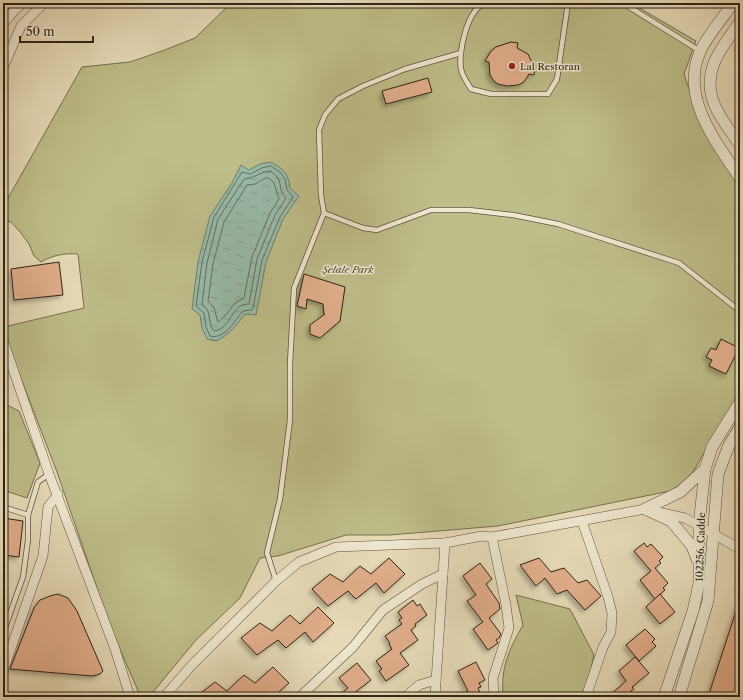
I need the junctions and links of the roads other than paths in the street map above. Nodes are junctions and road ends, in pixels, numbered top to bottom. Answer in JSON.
{"nodes":[{"id":1,"x":23,"y":3,"type":"edge"},
{"id":2,"x":44,"y":3,"type":"edge"},
{"id":3,"x":486,"y":3,"type":"edge"},
{"id":4,"x":568,"y":3,"type":"edge"},
{"id":5,"x":623,"y":3,"type":"edge"},
{"id":6,"x":733,"y":3,"type":"edge"},
{"id":7,"x":15,"y":6,"type":"edge"},
{"id":8,"x":740,"y":22,"type":"edge"},
{"id":9,"x":3,"y":24,"type":"edge"},
{"id":10,"x":700,"y":51,"type":"junction"},
{"id":11,"x":461,"y":52,"type":"junction"},
{"id":12,"x":3,"y":68,"type":"edge"},
{"id":13,"x":740,"y":144,"type":"edge"},
{"id":14,"x":740,"y":178,"type":"edge"},
{"id":15,"x":324,"y":213,"type":"junction"},
{"id":16,"x":740,"y":311,"type":"edge"},
{"id":17,"x":3,"y":340,"type":"edge"},
{"id":18,"x":740,"y":402,"type":"edge"},
{"id":19,"x":740,"y":427,"type":"edge"},
{"id":20,"x":705,"y":469,"type":"junction"},
{"id":21,"x":49,"y":474,"type":"junction"},
{"id":22,"x":58,"y":494,"type":"junction"},
{"id":23,"x":3,"y":507,"type":"edge"},
{"id":24,"x":645,"y":509,"type":"junction"},
{"id":25,"x":28,"y":515,"type":"junction"},
{"id":26,"x":582,"y":521,"type":"junction"},
{"id":27,"x":699,"y":526,"type":"junction"},
{"id":28,"x":714,"y":533,"type":"junction"},
{"id":29,"x":492,"y":537,"type":"junction"},
{"id":30,"x":445,"y":543,"type":"junction"},
{"id":31,"x":740,"y":549,"type":"edge"},
{"id":32,"x":699,"y":565,"type":"junction"},
{"id":33,"x":443,"y":574,"type":"junction"},
{"id":34,"x":276,"y":581,"type":"junction"},
{"id":35,"x":3,"y":633,"type":"edge"},
{"id":36,"x":3,"y":671,"type":"edge"},
{"id":37,"x":436,"y":680,"type":"junction"},
{"id":38,"x":130,"y":697,"type":"edge"},
{"id":39,"x":164,"y":697,"type":"edge"},
{"id":40,"x":302,"y":697,"type":"edge"},
{"id":41,"x":405,"y":697,"type":"edge"},
{"id":42,"x":435,"y":697,"type":"edge"},
{"id":43,"x":494,"y":697,"type":"edge"},
{"id":44,"x":586,"y":697,"type":"edge"},
{"id":45,"x":664,"y":697,"type":"edge"},
{"id":46,"x":679,"y":697,"type":"edge"}],
"edges":[{"from":1,"to":7,"type":"street"},
{"from":2,"to":12,"type":"street"},
{"from":3,"to":11,"type":"lane"},
{"from":4,"to":11,"type":"lane"},
{"from":5,"to":10,"type":"lane"},
{"from":6,"to":10,"type":"street"},
{"from":7,"to":9,"type":"street"},
{"from":8,"to":13,"type":"street"},
{"from":10,"to":14,"type":"street"},
{"from":11,"to":15,"type":"lane"},
{"from":15,"to":16,"type":"lane"},
{"from":15,"to":34,"type":"lane"},
{"from":17,"to":21,"type":"street"},
{"from":18,"to":20,"type":"street","name":"102256. Cadde"},
{"from":19,"to":28,"type":"street","name":"102256. Cadde"},
{"from":20,"to":24,"type":"street"},
{"from":20,"to":27,"type":"street","name":"102256. Cadde"},
{"from":21,"to":22,"type":"street"},
{"from":21,"to":25,"type":"lane"},
{"from":22,"to":36,"type":"street"},
{"from":22,"to":38,"type":"street"},
{"from":23,"to":25,"type":"lane"},
{"from":24,"to":26,"type":"street"},
{"from":24,"to":27,"type":"street"},
{"from":24,"to":32,"type":"street"},
{"from":25,"to":35,"type":"lane"},
{"from":26,"to":29,"type":"street"},
{"from":26,"to":44,"type":"street"},
{"from":27,"to":28,"type":"street"},
{"from":27,"to":32,"type":"street","name":"102256. Cadde"},
{"from":28,"to":31,"type":"street"},
{"from":28,"to":46,"type":"street","name":"102256. Cadde"},
{"from":29,"to":30,"type":"street"},
{"from":29,"to":43,"type":"street"},
{"from":30,"to":33,"type":"street"},
{"from":30,"to":34,"type":"street"},
{"from":32,"to":45,"type":"street","name":"102256. Cadde"},
{"from":33,"to":37,"type":"street"},
{"from":33,"to":40,"type":"street"},
{"from":34,"to":39,"type":"street"},
{"from":37,"to":41,"type":"street"},
{"from":37,"to":42,"type":"street"}]}
